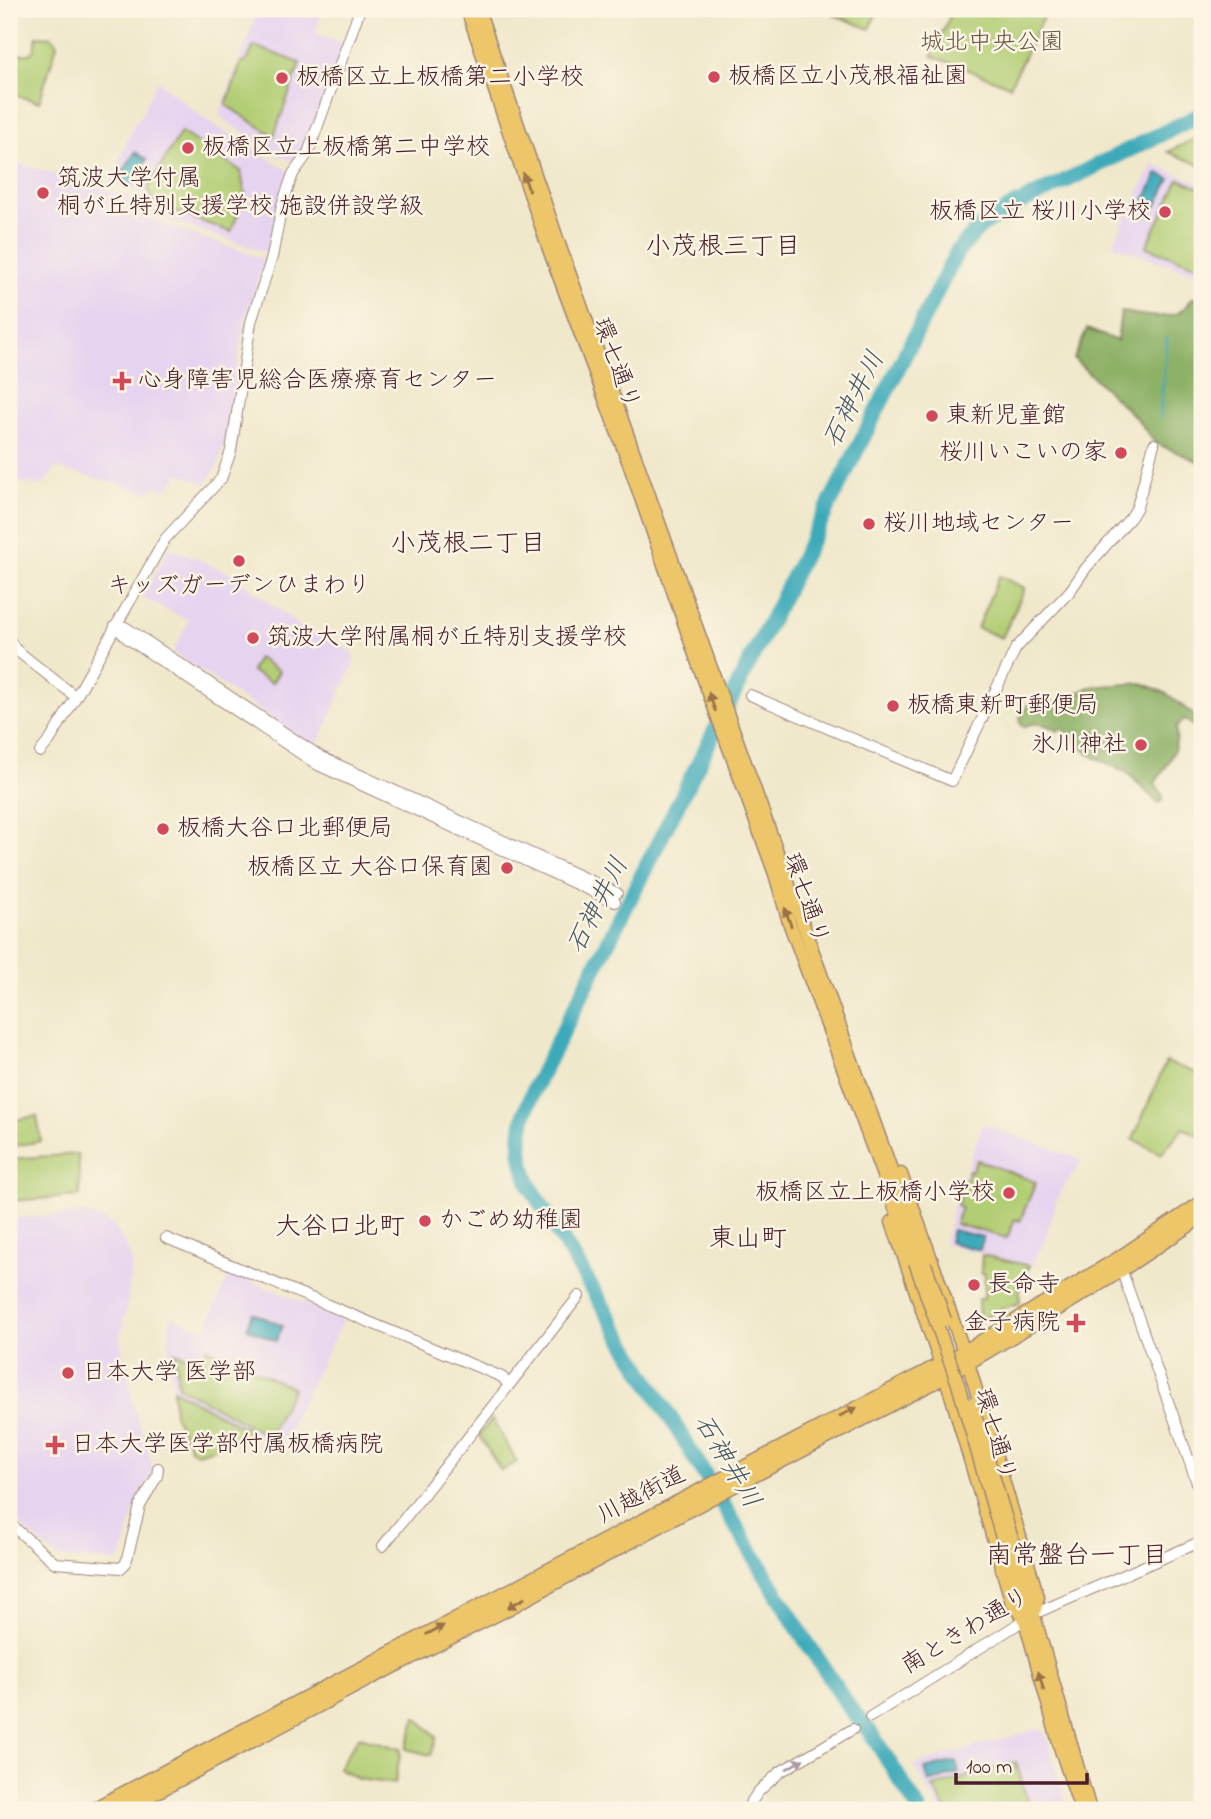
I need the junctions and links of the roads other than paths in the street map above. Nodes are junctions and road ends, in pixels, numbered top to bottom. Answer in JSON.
{"nodes":[{"id":1,"x":360,"y":9,"type":"edge"},
{"id":2,"x":467,"y":9,"type":"edge"},
{"id":3,"x":478,"y":9,"type":"edge"},
{"id":4,"x":1154,"y":444,"type":"dead end"},
{"id":5,"x":115,"y":626,"type":"junction"},
{"id":6,"x":9,"y":639,"type":"edge"},
{"id":7,"x":751,"y":695,"type":"dead end"},
{"id":8,"x":76,"y":697,"type":"junction"},
{"id":9,"x":40,"y":752,"type":"dead end"},
{"id":10,"x":616,"y":897,"type":"dead end"},
{"id":11,"x":888,"y":1161,"type":"junction"},
{"id":12,"x":887,"y":1188,"type":"junction"},
{"id":13,"x":1202,"y":1203,"type":"edge"},
{"id":14,"x":1202,"y":1216,"type":"edge"},
{"id":15,"x":166,"y":1238,"type":"dead end"},
{"id":16,"x":920,"y":1263,"type":"junction"},
{"id":17,"x":1119,"y":1264,"type":"junction"},
{"id":18,"x":579,"y":1296,"type":"dead end"},
{"id":19,"x":967,"y":1357,"type":"junction"},
{"id":20,"x":943,"y":1370,"type":"junction"},
{"id":21,"x":508,"y":1384,"type":"junction"},
{"id":22,"x":158,"y":1468,"type":"dead end"},
{"id":23,"x":702,"y":1495,"type":"junction"},
{"id":24,"x":1202,"y":1497,"type":"edge"},
{"id":25,"x":9,"y":1523,"type":"edge"},
{"id":26,"x":1202,"y":1541,"type":"edge"},
{"id":27,"x":383,"y":1546,"type":"dead end"},
{"id":28,"x":1027,"y":1616,"type":"junction"},
{"id":29,"x":870,"y":1717,"type":"dead end"},
{"id":30,"x":853,"y":1729,"type":"dead end"},
{"id":31,"x":93,"y":1810,"type":"edge"},
{"id":32,"x":121,"y":1810,"type":"edge"},
{"id":33,"x":747,"y":1810,"type":"edge"},
{"id":34,"x":1081,"y":1810,"type":"edge"},
{"id":35,"x":1090,"y":1810,"type":"edge"}],
"edges":[{"from":1,"to":5,"type":"street"},
{"from":12,"to":2,"type":"main road","name":"環七通り","one_way":true},
{"from":3,"to":11,"type":"main road","name":"環七通り"},
{"from":4,"to":7,"type":"street"},
{"from":5,"to":8,"type":"street"},
{"from":5,"to":10,"type":"street"},
{"from":6,"to":8,"type":"street"},
{"from":8,"to":9,"type":"street"},
{"from":11,"to":16,"type":"main road","name":"環七通り"},
{"from":11,"to":19,"type":"main road"},
{"from":12,"to":16,"type":"main road","name":"環七通り"},
{"from":12,"to":20,"type":"main road"},
{"from":13,"to":17,"type":"highway","name":"川越街道"},
{"from":14,"to":17,"type":"highway","name":"川越街道"},
{"from":15,"to":21,"type":"street"},
{"from":16,"to":28,"type":"main road","name":"環七通り","bridge":true},
{"from":17,"to":19,"type":"highway","name":"川越街道"},
{"from":17,"to":24,"type":"street"},
{"from":18,"to":21,"type":"street"},
{"from":19,"to":20,"type":"highway","name":"川越街道"},
{"from":19,"to":28,"type":"main road"},
{"from":20,"to":23,"type":"highway","name":"川越街道"},
{"from":20,"to":28,"type":"main road"},
{"from":21,"to":27,"type":"street"},
{"from":22,"to":25,"type":"street"},
{"from":31,"to":23,"type":"highway","name":"川越街道","one_way":true},
{"from":23,"to":32,"type":"highway","name":"川越街道","one_way":true},
{"from":26,"to":28,"type":"street","name":"南ときわ通り"},
{"from":28,"to":29,"type":"street","name":"南ときわ通り"},
{"from":34,"to":28,"type":"main road","name":"環七通り","one_way":true},
{"from":28,"to":35,"type":"main road","name":"環七通り"},
{"from":33,"to":30,"type":"street","one_way":true}]}
